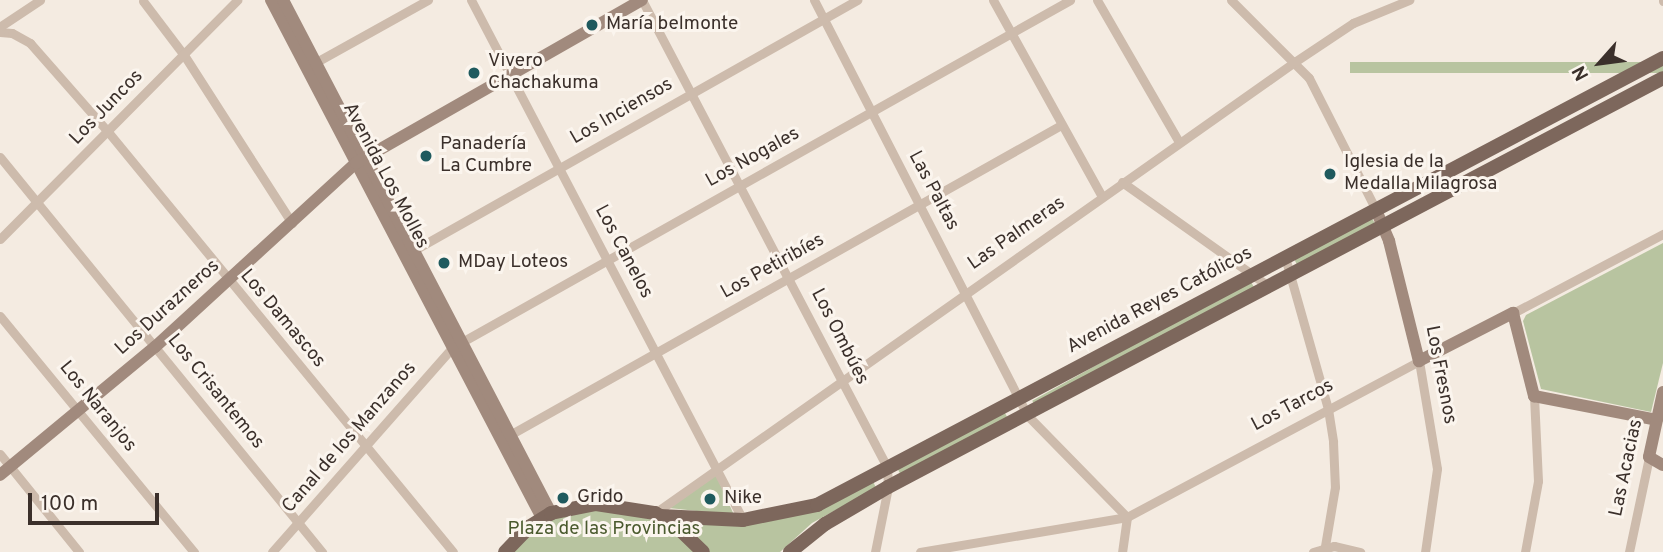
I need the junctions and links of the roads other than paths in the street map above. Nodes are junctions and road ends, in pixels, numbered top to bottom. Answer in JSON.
{"nodes":[{"id":1,"x":40,"y":0,"type":"edge"},
{"id":2,"x":237,"y":0,"type":"edge"},
{"id":3,"x":271,"y":0,"type":"edge"},
{"id":4,"x":283,"y":0,"type":"edge"},
{"id":5,"x":428,"y":0,"type":"edge"},
{"id":6,"x":471,"y":0,"type":"edge"},
{"id":7,"x":642,"y":0,"type":"edge"},
{"id":8,"x":814,"y":0,"type":"edge"},
{"id":9,"x":857,"y":0,"type":"edge"},
{"id":10,"x":993,"y":0,"type":"edge"},
{"id":11,"x":1070,"y":0,"type":"edge"},
{"id":12,"x":1097,"y":0,"type":"edge"},
{"id":13,"x":1231,"y":0,"type":"edge"},
{"id":14,"x":1409,"y":0,"type":"edge"},
{"id":15,"x":143,"y":1,"type":"edge"},
{"id":16,"x":824,"y":19,"type":"junction"},
{"id":17,"x":0,"y":32,"type":"edge"},
{"id":18,"x":1010,"y":34,"type":"junction"},
{"id":19,"x":184,"y":55,"type":"junction"},
{"id":20,"x":1663,"y":58,"type":"edge"},
{"id":21,"x":1296,"y":61,"type":"junction"},
{"id":22,"x":311,"y":65,"type":"junction"},
{"id":23,"x":510,"y":74,"type":"junction"},
{"id":24,"x":1663,"y":78,"type":"edge"},
{"id":25,"x":691,"y":93,"type":"junction"},
{"id":26,"x":871,"y":112,"type":"junction"},
{"id":27,"x":1061,"y":125,"type":"junction"},
{"id":28,"x":109,"y":133,"type":"junction"},
{"id":29,"x":1179,"y":142,"type":"junction"},
{"id":30,"x":0,"y":157,"type":"edge"},
{"id":31,"x":360,"y":160,"type":"junction"},
{"id":32,"x":559,"y":168,"type":"junction"},
{"id":33,"x":1122,"y":182,"type":"junction"},
{"id":34,"x":740,"y":186,"type":"junction"},
{"id":35,"x":1101,"y":195,"type":"junction"},
{"id":36,"x":38,"y":203,"type":"junction"},
{"id":37,"x":920,"y":204,"type":"junction"},
{"id":38,"x":1376,"y":210,"type":"junction"},
{"id":39,"x":292,"y":223,"type":"junction"},
{"id":40,"x":1384,"y":227,"type":"junction"},
{"id":41,"x":1663,"y":234,"type":"edge"},
{"id":42,"x":0,"y":239,"type":"edge"},
{"id":43,"x":409,"y":253,"type":"junction"},
{"id":44,"x":1285,"y":257,"type":"junction"},
{"id":45,"x":607,"y":260,"type":"junction"},
{"id":46,"x":1252,"y":274,"type":"junction"},
{"id":47,"x":1291,"y":276,"type":"junction"},
{"id":48,"x":790,"y":278,"type":"junction"},
{"id":49,"x":227,"y":281,"type":"junction"},
{"id":50,"x":1270,"y":287,"type":"junction"},
{"id":51,"x":966,"y":292,"type":"junction"},
{"id":52,"x":1513,"y":313,"type":"junction"},
{"id":53,"x":0,"y":316,"type":"edge"},
{"id":54,"x":457,"y":344,"type":"junction"},
{"id":55,"x":155,"y":346,"type":"junction"},
{"id":56,"x":656,"y":352,"type":"junction"},
{"id":57,"x":1419,"y":361,"type":"junction"},
{"id":58,"x":841,"y":380,"type":"junction"},
{"id":59,"x":1663,"y":392,"type":"edge"},
{"id":60,"x":1534,"y":396,"type":"junction"},
{"id":61,"x":1019,"y":399,"type":"junction"},
{"id":62,"x":1328,"y":409,"type":"junction"},
{"id":63,"x":78,"y":411,"type":"junction"},
{"id":64,"x":1027,"y":415,"type":"junction"},
{"id":65,"x":1657,"y":420,"type":"junction"},
{"id":66,"x":506,"y":437,"type":"junction"},
{"id":67,"x":366,"y":447,"type":"junction"},
{"id":68,"x":0,"y":454,"type":"edge"},
{"id":69,"x":1649,"y":457,"type":"junction"},
{"id":70,"x":1663,"y":466,"type":"edge"},
{"id":71,"x":716,"y":467,"type":"junction"},
{"id":72,"x":887,"y":467,"type":"junction"},
{"id":73,"x":5,"y":471,"type":"edge"},
{"id":74,"x":888,"y":487,"type":"junction"},
{"id":75,"x":547,"y":515,"type":"junction"},
{"id":76,"x":657,"y":515,"type":"junction"},
{"id":77,"x":1127,"y":517,"type":"junction"},
{"id":78,"x":743,"y":520,"type":"junction"},
{"id":79,"x":299,"y":524,"type":"junction"},
{"id":80,"x":999,"y":541,"type":"junction"},
{"id":81,"x":1324,"y":550,"type":"edge"},
{"id":82,"x":79,"y":552,"type":"edge"},
{"id":83,"x":194,"y":552,"type":"edge"},
{"id":84,"x":272,"y":552,"type":"edge"},
{"id":85,"x":322,"y":552,"type":"edge"},
{"id":86,"x":453,"y":552,"type":"edge"},
{"id":87,"x":505,"y":552,"type":"edge"},
{"id":88,"x":703,"y":552,"type":"edge"},
{"id":89,"x":790,"y":552,"type":"edge"},
{"id":90,"x":875,"y":552,"type":"edge"},
{"id":91,"x":920,"y":552,"type":"edge"},
{"id":92,"x":996,"y":552,"type":"edge"},
{"id":93,"x":1122,"y":552,"type":"edge"},
{"id":94,"x":1313,"y":552,"type":"edge"},
{"id":95,"x":1360,"y":552,"type":"edge"},
{"id":96,"x":1425,"y":552,"type":"edge"},
{"id":97,"x":1525,"y":552,"type":"edge"},
{"id":98,"x":1629,"y":552,"type":"edge"}],
"edges":[{"from":1,"to":17,"type":"street"},
{"from":2,"to":19,"type":"street","name":"Los Juncos"},
{"from":3,"to":22,"type":"street","name":"Avenida Los Molles"},
{"from":4,"to":22,"type":"street","name":"Avenida Los Molles"},
{"from":5,"to":22,"type":"street"},
{"from":6,"to":23,"type":"street","name":"Los Canelos"},
{"from":7,"to":23,"type":"street","name":"Los Durazneros"},
{"from":7,"to":25,"type":"street","name":"Los Ombúes"},
{"from":8,"to":16,"type":"street","name":"Las Paltas"},
{"from":9,"to":16,"type":"street","name":"Los Inciensos"},
{"from":10,"to":18,"type":"street"},
{"from":11,"to":18,"type":"street","name":"Los Nogales"},
{"from":12,"to":29,"type":"street"},
{"from":13,"to":21,"type":"street"},
{"from":14,"to":21,"type":"street","name":"Las Palmeras"},
{"from":15,"to":19,"type":"street"},
{"from":16,"to":25,"type":"street","name":"Los Inciensos"},
{"from":16,"to":26,"type":"street","name":"Las Paltas"},
{"from":17,"to":28,"type":"street","name":"Los Damascos"},
{"from":18,"to":26,"type":"street","name":"Los Nogales"},
{"from":18,"to":27,"type":"street"},
{"from":19,"to":28,"type":"street","name":"Los Juncos"},
{"from":19,"to":39,"type":"street"},
{"from":20,"to":38,"type":"main road","name":"Avenida Reyes Católicos"},
{"from":21,"to":29,"type":"street","name":"Las Palmeras"},
{"from":21,"to":38,"type":"street"},
{"from":22,"to":31,"type":"street","name":"Avenida Los Molles"},
{"from":23,"to":31,"type":"street","name":"Los Durazneros"},
{"from":23,"to":32,"type":"street","name":"Los Canelos"},
{"from":24,"to":40,"type":"main road","name":"Avenida Reyes Católicos"},
{"from":25,"to":32,"type":"street","name":"Los Inciensos"},
{"from":25,"to":34,"type":"street","name":"Los Ombúes"},
{"from":26,"to":34,"type":"street","name":"Los Nogales"},
{"from":26,"to":37,"type":"street","name":"Las Paltas"},
{"from":27,"to":35,"type":"street"},
{"from":27,"to":37,"type":"street","name":"Los Petiribíes"},
{"from":28,"to":36,"type":"street","name":"Los Juncos"},
{"from":28,"to":49,"type":"street","name":"Los Damascos"},
{"from":29,"to":33,"type":"street","name":"Las Palmeras"},
{"from":30,"to":36,"type":"street","name":"Los Crisantemos"},
{"from":31,"to":39,"type":"street","name":"Los Durazneros"},
{"from":31,"to":43,"type":"street","name":"Avenida Los Molles"},
{"from":32,"to":43,"type":"street","name":"Los Inciensos"},
{"from":32,"to":45,"type":"street","name":"Los Canelos"},
{"from":33,"to":35,"type":"street","name":"Las Palmeras"},
{"from":33,"to":46,"type":"street"},
{"from":34,"to":45,"type":"street","name":"Los Nogales"},
{"from":34,"to":48,"type":"street","name":"Los Ombúes"},
{"from":35,"to":51,"type":"street","name":"Las Palmeras"},
{"from":36,"to":42,"type":"street","name":"Los Juncos"},
{"from":36,"to":55,"type":"street","name":"Los Crisantemos"},
{"from":37,"to":48,"type":"street","name":"Los Petiribíes"},
{"from":37,"to":51,"type":"street","name":"Las Paltas"},
{"from":38,"to":40,"type":"street","name":"Los Fresnos"},
{"from":38,"to":44,"type":"main road","name":"Avenida Reyes Católicos"},
{"from":39,"to":49,"type":"street","name":"Los Durazneros"},
{"from":40,"to":47,"type":"main road","name":"Avenida Reyes Católicos"},
{"from":40,"to":57,"type":"street","name":"Los Fresnos"},
{"from":41,"to":52,"type":"street","name":"Los Tarcos"},
{"from":43,"to":54,"type":"street","name":"Avenida Los Molles"},
{"from":44,"to":46,"type":"main road","name":"Avenida Reyes Católicos"},
{"from":44,"to":47,"type":"street"},
{"from":45,"to":54,"type":"street","name":"Los Nogales"},
{"from":45,"to":56,"type":"street","name":"Los Canelos"},
{"from":46,"to":50,"type":"street"},
{"from":46,"to":61,"type":"main road","name":"Avenida Reyes Católicos"},
{"from":47,"to":50,"type":"main road","name":"Avenida Reyes Católicos"},
{"from":47,"to":62,"type":"street"},
{"from":48,"to":56,"type":"street","name":"Los Petiribíes"},
{"from":48,"to":58,"type":"street","name":"Los Ombúes"},
{"from":49,"to":55,"type":"street","name":"Los Durazneros"},
{"from":49,"to":67,"type":"street","name":"Los Damascos"},
{"from":50,"to":64,"type":"main road","name":"Avenida Reyes Católicos"},
{"from":51,"to":58,"type":"street","name":"Las Palmeras"},
{"from":51,"to":61,"type":"street","name":"Las Paltas"},
{"from":52,"to":57,"type":"street","name":"Los Tarcos"},
{"from":52,"to":60,"type":"street"},
{"from":53,"to":63,"type":"street","name":"Los Naranjos"},
{"from":54,"to":66,"type":"street","name":"Avenida Los Molles"},
{"from":54,"to":67,"type":"street","name":"Canal de los Manzanos"},
{"from":55,"to":63,"type":"street","name":"Los Durazneros"},
{"from":55,"to":79,"type":"street","name":"Los Crisantemos"},
{"from":56,"to":66,"type":"street","name":"Los Petiribíes"},
{"from":56,"to":71,"type":"street","name":"Los Canelos"},
{"from":57,"to":62,"type":"street","name":"Los Tarcos"},
{"from":57,"to":96,"type":"street","name":"Los Fresnos"},
{"from":58,"to":71,"type":"street","name":"Las Palmeras"},
{"from":58,"to":72,"type":"street","name":"Los Ombúes"},
{"from":59,"to":65,"type":"street","name":"Las Acacias"},
{"from":60,"to":65,"type":"street"},
{"from":60,"to":97,"type":"street"},
{"from":61,"to":64,"type":"street","name":"Las Paltas"},
{"from":61,"to":72,"type":"main road","name":"Avenida Reyes Católicos"},
{"from":62,"to":77,"type":"street","name":"Los Tarcos"},
{"from":62,"to":81,"type":"street"},
{"from":63,"to":73,"type":"street","name":"Los Durazneros"},
{"from":63,"to":83,"type":"street","name":"Los Naranjos"},
{"from":64,"to":74,"type":"main road","name":"Avenida Reyes Católicos"},
{"from":64,"to":77,"type":"street","name":"Las Paltas"},
{"from":65,"to":69,"type":"street","name":"Las Acacias"},
{"from":66,"to":75,"type":"street","name":"Avenida Los Molles"},
{"from":67,"to":79,"type":"street","name":"Canal de los Manzanos"},
{"from":67,"to":86,"type":"street","name":"Los Damascos"},
{"from":68,"to":73,"type":"street"},
{"from":69,"to":70,"type":"street"},
{"from":69,"to":98,"type":"street","name":"Las Acacias"},
{"from":71,"to":76,"type":"street","name":"Las Palmeras"},
{"from":71,"to":78,"type":"street","name":"Los Canelos"},
{"from":72,"to":74,"type":"street"},
{"from":72,"to":78,"type":"main road","name":"Avenida Reyes Católicos"},
{"from":73,"to":82,"type":"street"},
{"from":74,"to":89,"type":"main road","name":"Avenida Reyes Católicos"},
{"from":74,"to":90,"type":"street"},
{"from":75,"to":76,"type":"main road","name":"Avenida Reyes Católicos"},
{"from":75,"to":87,"type":"main road"},
{"from":76,"to":78,"type":"main road","name":"Avenida Reyes Católicos"},
{"from":76,"to":88,"type":"main road"},
{"from":77,"to":80,"type":"street","name":"Los Tarcos"},
{"from":77,"to":93,"type":"street"},
{"from":79,"to":84,"type":"street","name":"Canal de los Manzanos"},
{"from":79,"to":85,"type":"street","name":"Los Crisantemos"},
{"from":80,"to":91,"type":"street","name":"Los Tarcos"},
{"from":80,"to":92,"type":"street"},
{"from":81,"to":94,"type":"street"},
{"from":81,"to":95,"type":"street"}]}
